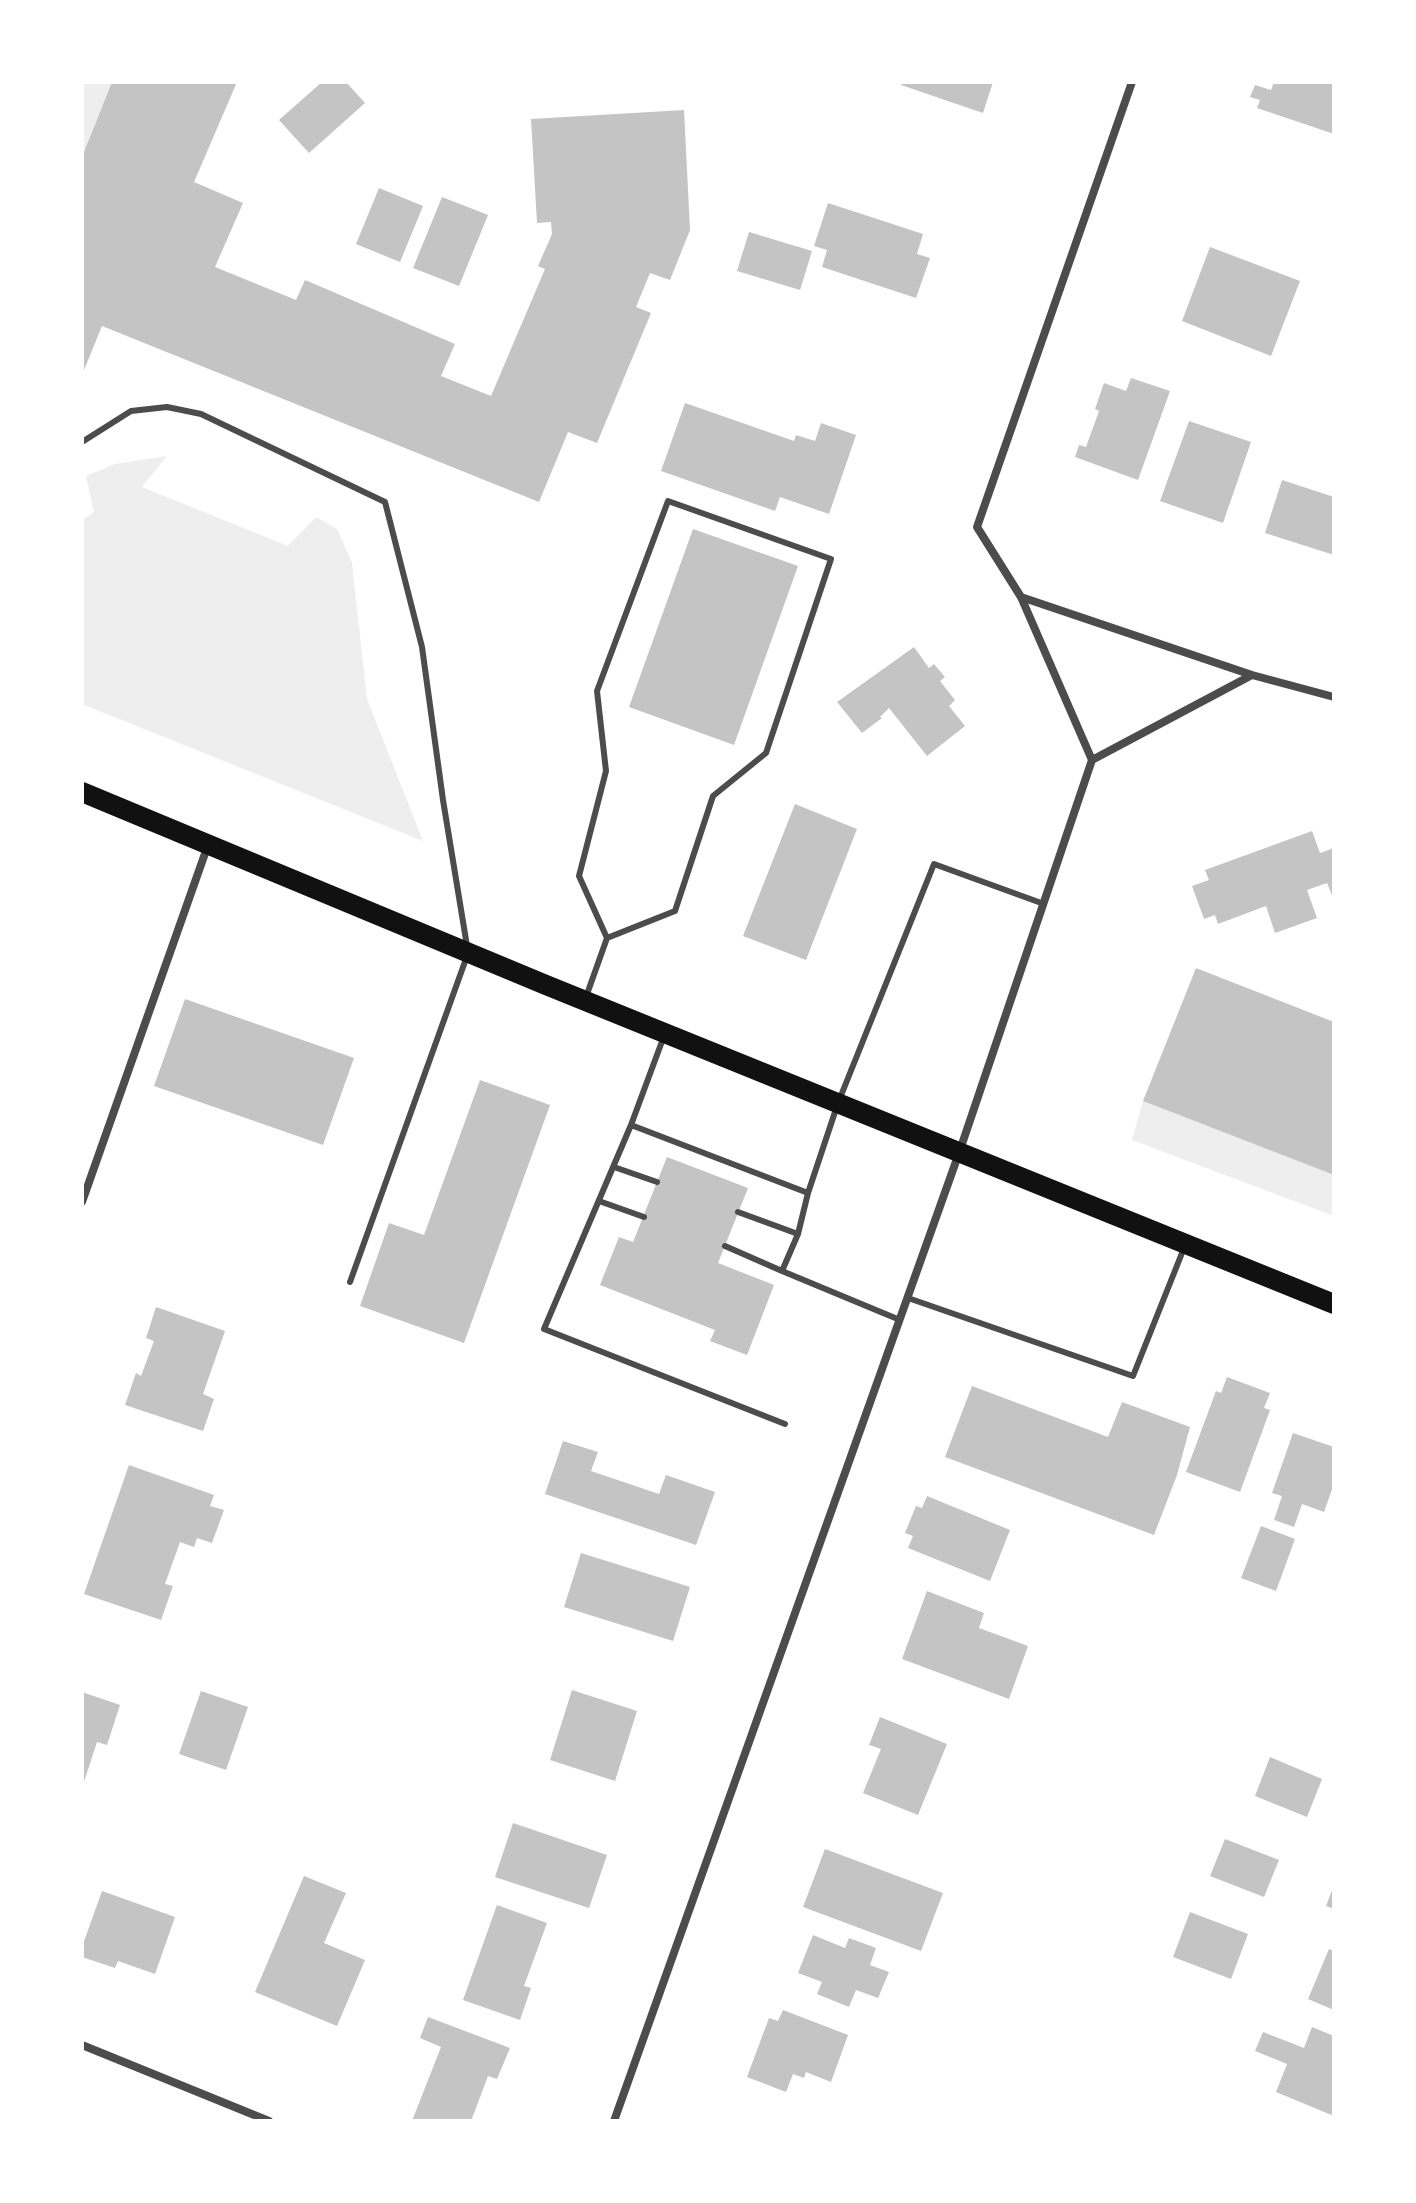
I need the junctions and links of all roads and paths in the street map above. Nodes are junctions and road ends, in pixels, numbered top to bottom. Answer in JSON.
{"nodes":[{"id":1,"x":1132,"y":82,"type":"edge"},
{"id":2,"x":82,"y":442,"type":"edge"},
{"id":3,"x":1021,"y":597,"type":"junction"},
{"id":4,"x":1252,"y":675,"type":"junction"},
{"id":5,"x":1334,"y":697,"type":"edge"},
{"id":6,"x":1092,"y":760,"type":"junction"},
{"id":7,"x":82,"y":792,"type":"edge"},
{"id":8,"x":208,"y":844,"type":"junction"},
{"id":9,"x":1044,"y":904,"type":"junction"},
{"id":10,"x":607,"y":938,"type":"junction"},
{"id":11,"x":468,"y":952,"type":"junction"},
{"id":12,"x":585,"y":1001,"type":"junction"},
{"id":13,"x":665,"y":1033,"type":"junction"},
{"id":14,"x":838,"y":1103,"type":"junction"},
{"id":15,"x":631,"y":1125,"type":"junction"},
{"id":16,"x":959,"y":1153,"type":"junction"},
{"id":17,"x":614,"y":1167,"type":"junction"},
{"id":18,"x":657,"y":1182,"type":"dead end"},
{"id":19,"x":808,"y":1193,"type":"junction"},
{"id":20,"x":599,"y":1201,"type":"junction"},
{"id":21,"x":82,"y":1202,"type":"edge"},
{"id":22,"x":738,"y":1212,"type":"dead end"},
{"id":23,"x":644,"y":1217,"type":"dead end"},
{"id":24,"x":798,"y":1234,"type":"junction"},
{"id":25,"x":1186,"y":1244,"type":"junction"},
{"id":26,"x":725,"y":1246,"type":"dead end"},
{"id":27,"x":782,"y":1271,"type":"junction"},
{"id":28,"x":350,"y":1282,"type":"dead end"},
{"id":29,"x":908,"y":1298,"type":"junction"},
{"id":30,"x":1334,"y":1304,"type":"edge"},
{"id":31,"x":900,"y":1320,"type":"junction"},
{"id":32,"x":785,"y":1424,"type":"dead end"},
{"id":33,"x":82,"y":2045,"type":"edge"},
{"id":34,"x":269,"y":2121,"type":"edge"},
{"id":35,"x":614,"y":2121,"type":"edge"}],
"edges":[{"from":1,"to":3,"type":"street"},
{"from":2,"to":11,"type":"lane"},
{"from":3,"to":4,"type":"street"},
{"from":3,"to":6,"type":"street"},
{"from":4,"to":5,"type":"street"},
{"from":4,"to":6,"type":"street"},
{"from":6,"to":9,"type":"street"},
{"from":7,"to":8,"type":"main road"},
{"from":8,"to":11,"type":"main road"},
{"from":8,"to":21,"type":"street"},
{"from":9,"to":14,"type":"lane"},
{"from":9,"to":16,"type":"street"},
{"from":10,"to":10,"type":"lane"},
{"from":10,"to":12,"type":"lane"},
{"from":11,"to":12,"type":"main road"},
{"from":11,"to":28,"type":"lane"},
{"from":12,"to":13,"type":"main road"},
{"from":13,"to":14,"type":"main road"},
{"from":13,"to":15,"type":"lane"},
{"from":14,"to":16,"type":"main road"},
{"from":14,"to":19,"type":"lane"},
{"from":15,"to":17,"type":"lane"},
{"from":15,"to":19,"type":"lane"},
{"from":16,"to":25,"type":"main road"},
{"from":16,"to":29,"type":"street"},
{"from":17,"to":18,"type":"lane"},
{"from":17,"to":20,"type":"lane"},
{"from":19,"to":24,"type":"lane"},
{"from":20,"to":23,"type":"lane"},
{"from":20,"to":32,"type":"lane"},
{"from":22,"to":24,"type":"lane"},
{"from":24,"to":27,"type":"lane"},
{"from":25,"to":29,"type":"lane"},
{"from":25,"to":30,"type":"main road"},
{"from":26,"to":27,"type":"lane"},
{"from":27,"to":31,"type":"lane"},
{"from":29,"to":31,"type":"street"},
{"from":31,"to":35,"type":"street"},
{"from":33,"to":34,"type":"street"}]}
